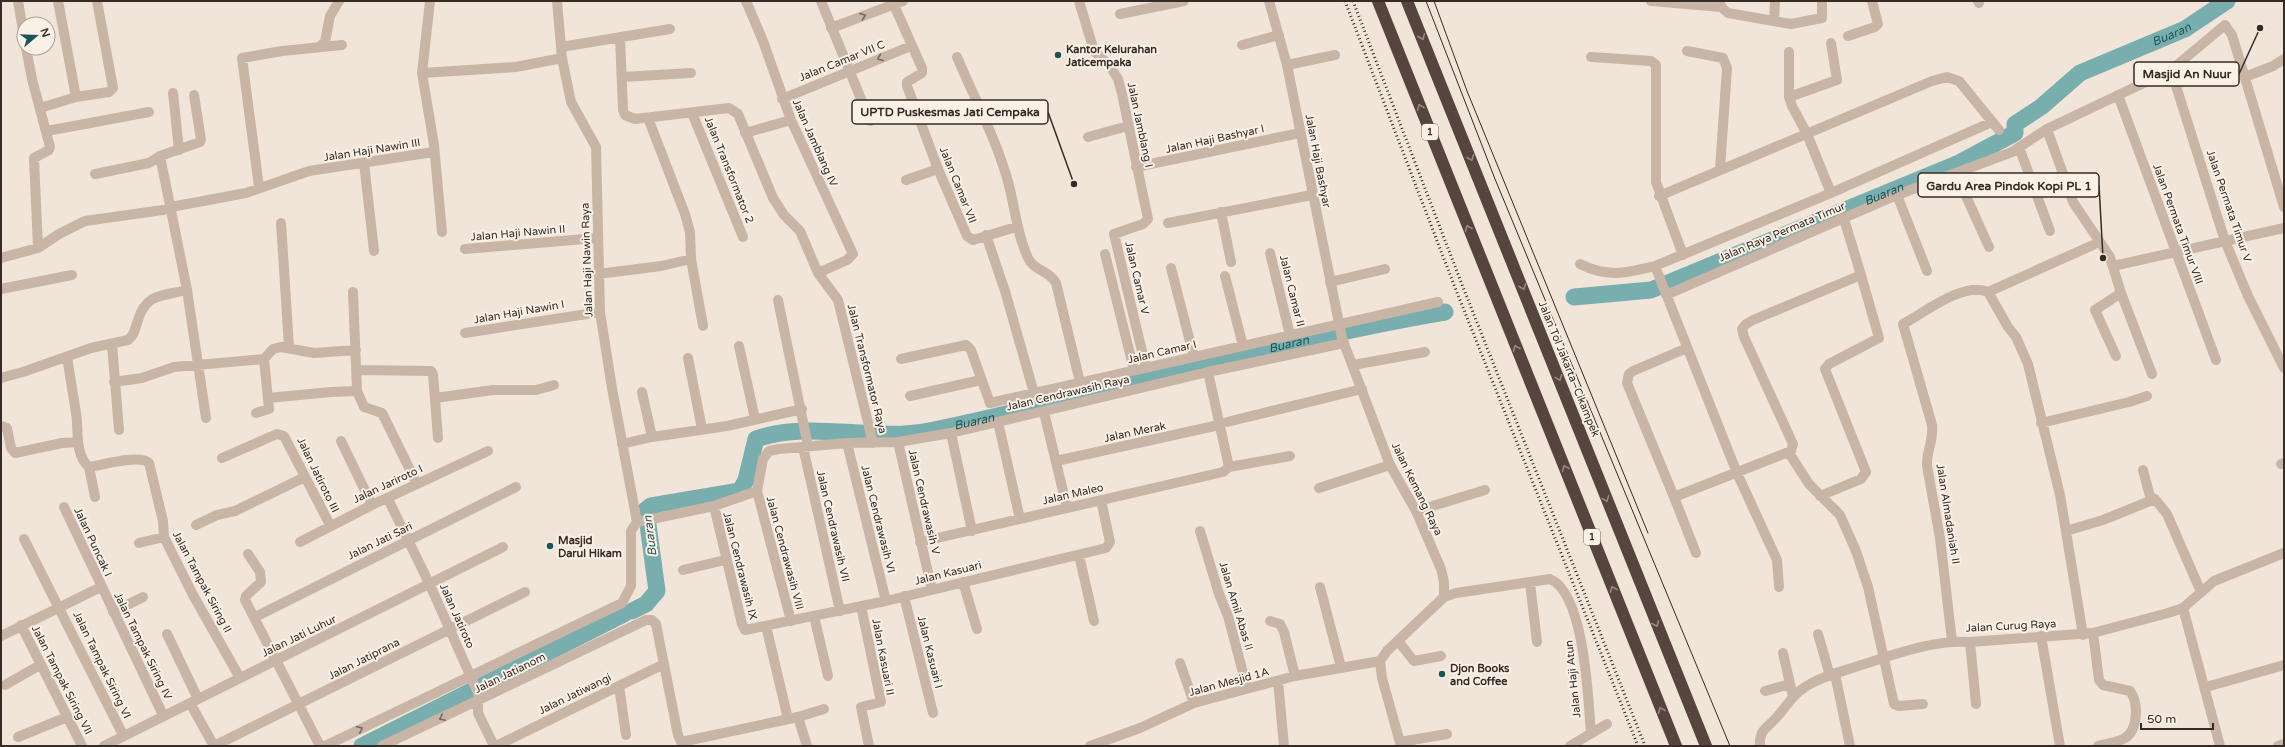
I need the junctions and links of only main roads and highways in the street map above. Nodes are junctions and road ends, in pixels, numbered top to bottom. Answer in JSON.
{"nodes":[{"id":1,"x":1378,"y":1,"type":"edge"},
{"id":2,"x":1407,"y":1,"type":"edge"},
{"id":3,"x":1676,"y":746,"type":"edge"},
{"id":4,"x":1706,"y":746,"type":"edge"}],
"edges":[{"from":3,"to":1,"type":"highway","number":"1","one_way":true},
{"from":2,"to":4,"type":"highway","name":"Jalan Tol Jakarta–Cikampek","one_way":true}]}
